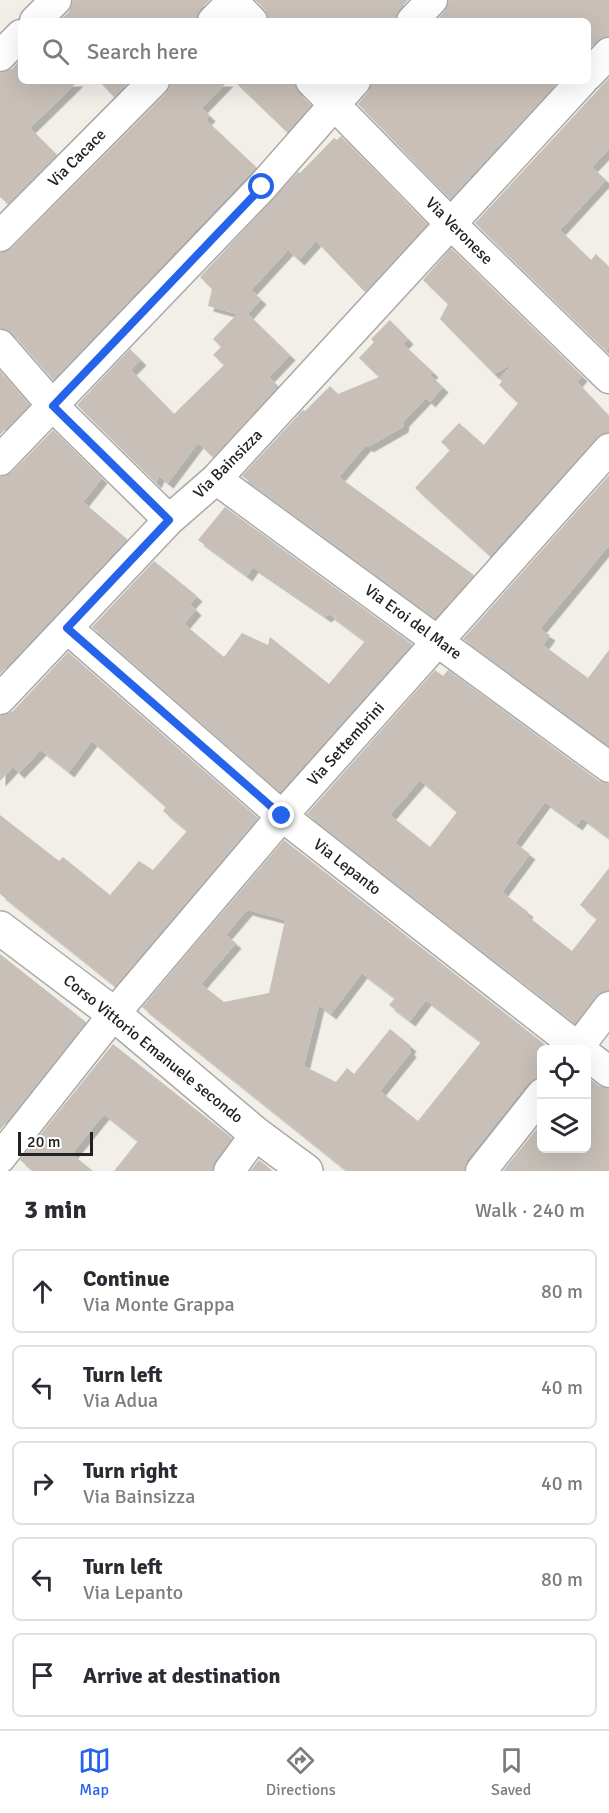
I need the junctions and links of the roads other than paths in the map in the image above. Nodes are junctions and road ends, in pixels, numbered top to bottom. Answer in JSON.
{"nodes":[{"id":1,"x":56,"y":0,"type":"edge"},
{"id":2,"x":432,"y":0,"type":"edge"},
{"id":3,"x":38,"y":18,"type":"edge"},
{"id":4,"x":415,"y":18,"type":"edge"},
{"id":5,"x":18,"y":38,"type":"edge"},
{"id":6,"x":609,"y":53,"type":"edge"},
{"id":7,"x":0,"y":56,"type":"edge"},
{"id":8,"x":591,"y":72,"type":"edge"},
{"id":9,"x":151,"y":84,"type":"edge"},
{"id":10,"x":314,"y":84,"type":"edge"},
{"id":11,"x":352,"y":84,"type":"edge"},
{"id":12,"x":579,"y":84,"type":"edge"},
{"id":13,"x":333,"y":103,"type":"junction"},
{"id":14,"x":451,"y":224,"type":"junction"},
{"id":15,"x":0,"y":236,"type":"edge"},
{"id":16,"x":0,"y":345,"type":"edge"},
{"id":17,"x":609,"y":378,"type":"edge"},
{"id":18,"x":53,"y":406,"type":"junction"},
{"id":19,"x":609,"y":449,"type":"edge"},
{"id":20,"x":0,"y":460,"type":"edge"},
{"id":21,"x":216,"y":480,"type":"junction"},
{"id":22,"x":169,"y":520,"type":"junction"},
{"id":23,"x":67,"y":628,"type":"junction"},
{"id":24,"x":439,"y":641,"type":"junction"},
{"id":25,"x":0,"y":699,"type":"edge"},
{"id":26,"x":609,"y":767,"type":"edge"},
{"id":27,"x":282,"y":816,"type":"junction"},
{"id":28,"x":0,"y":928,"type":"edge"},
{"id":29,"x":609,"y":1007,"type":"edge"},
{"id":30,"x":114,"y":1014,"type":"junction"},
{"id":31,"x":574,"y":1045,"type":"edge"},
{"id":32,"x":583,"y":1045,"type":"edge"},
{"id":33,"x":591,"y":1058,"type":"edge"},
{"id":34,"x":609,"y":1072,"type":"edge"},
{"id":35,"x":538,"y":1099,"type":"edge"},
{"id":36,"x":256,"y":1134,"type":"junction"},
{"id":37,"x":8,"y":1162,"type":"edge"},
{"id":38,"x":229,"y":1171,"type":"edge"},
{"id":39,"x":306,"y":1171,"type":"edge"},
{"id":40,"x":481,"y":1171,"type":"edge"}],
"edges":[{"from":1,"to":3,"type":"street"},
{"from":2,"to":4,"type":"street"},
{"from":5,"to":7,"type":"street"},
{"from":6,"to":8,"type":"street"},
{"from":9,"to":15,"type":"street","name":"Via Cacace"},
{"from":10,"to":13,"type":"street","name":"Via Veronese"},
{"from":11,"to":13,"type":"street"},
{"from":12,"to":14,"type":"street","name":"Via Bainsizza"},
{"from":13,"to":14,"type":"street","name":"Via Veronese"},
{"from":13,"to":18,"type":"street"},
{"from":14,"to":17,"type":"street","name":"Via Veronese"},
{"from":14,"to":21,"type":"street","name":"Via Bainsizza"},
{"from":16,"to":18,"type":"street"},
{"from":18,"to":20,"type":"street"},
{"from":18,"to":22,"type":"street"},
{"from":19,"to":24,"type":"street","name":"Via Settembrini"},
{"from":21,"to":22,"type":"street","name":"Via Bainsizza"},
{"from":21,"to":24,"type":"street","name":"Via Eroi del Mare"},
{"from":22,"to":23,"type":"street","name":"Via Bainsizza"},
{"from":23,"to":25,"type":"street","name":"Via Bainsizza"},
{"from":23,"to":27,"type":"street","name":"Via Lepanto"},
{"from":24,"to":26,"type":"street","name":"Via Eroi del Mare"},
{"from":24,"to":27,"type":"street","name":"Via Settembrini"},
{"from":27,"to":30,"type":"street","name":"Via Settembrini"},
{"from":27,"to":31,"type":"street","name":"Via Lepanto"},
{"from":28,"to":30,"type":"street","name":"Corso Vittorio Emanuele secondo"},
{"from":29,"to":32,"type":"street"},
{"from":30,"to":36,"type":"street","name":"Corso Vittorio Emanuele secondo"},
{"from":30,"to":37,"type":"street","name":"Via Settembrini"},
{"from":33,"to":34,"type":"street","name":"Via Lepanto"},
{"from":35,"to":40,"type":"street"},
{"from":36,"to":38,"type":"street"},
{"from":36,"to":39,"type":"street","name":"Corso Vittorio Emanuele secondo"}]}
